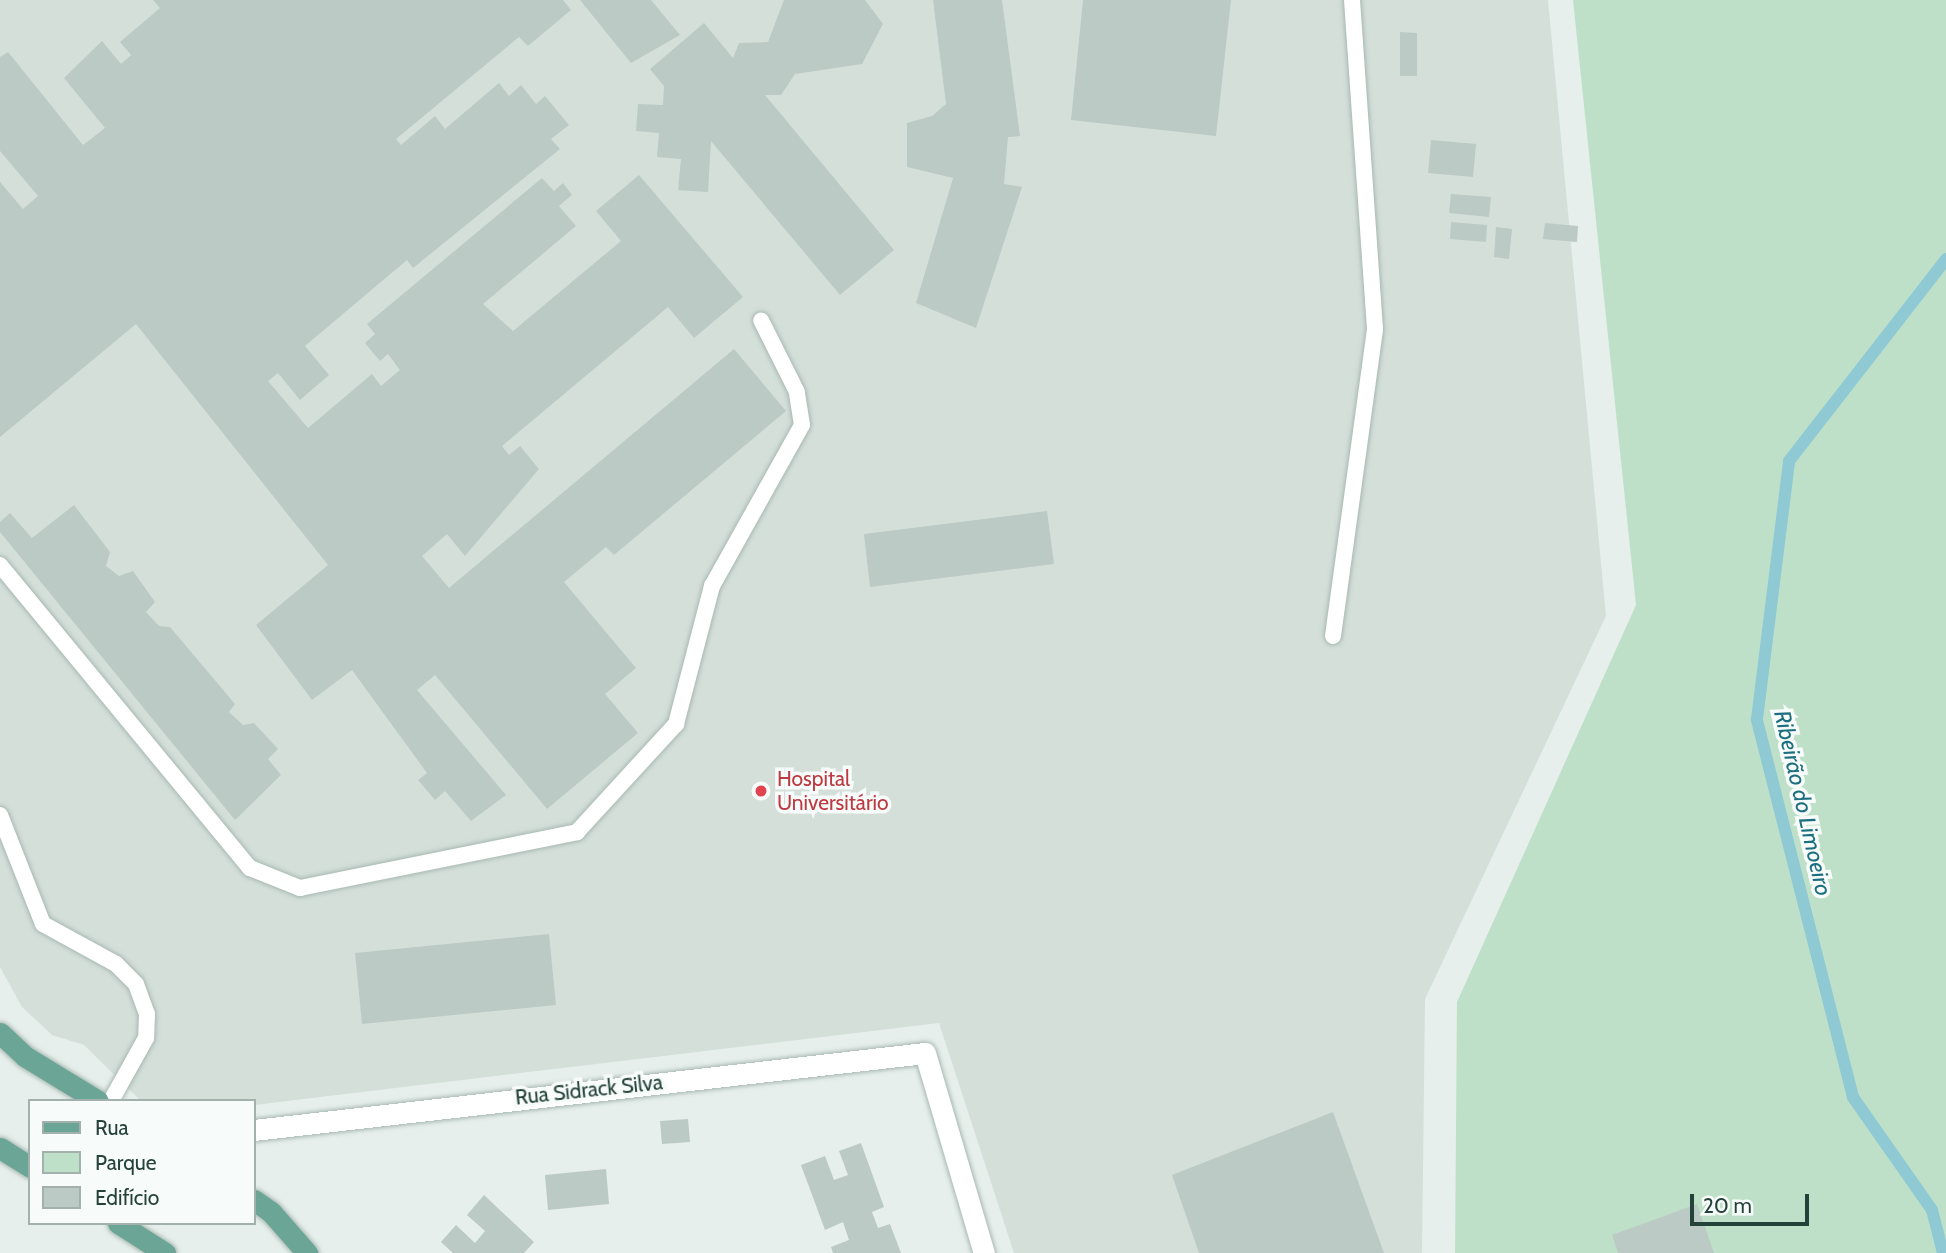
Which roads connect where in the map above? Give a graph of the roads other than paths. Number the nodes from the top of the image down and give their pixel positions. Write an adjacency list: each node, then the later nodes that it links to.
1 (1352, 0): 4 (lane)
2 (761, 320): 3 (lane)
3 (0, 565)
4 (1333, 636)
5 (0, 815): 8 (lane)
6 (0, 1033): 7 (main road)
7 (95, 1099)
8 (112, 1099)
9 (256, 1130): 16 (street, Rua Sidrack Silva)
10 (0, 1148): 11 (main road)
11 (28, 1166)
12 (256, 1201): 15 (main road)
13 (121, 1225): 14 (main road)
14 (165, 1253)
15 (307, 1253)
16 (984, 1253)

